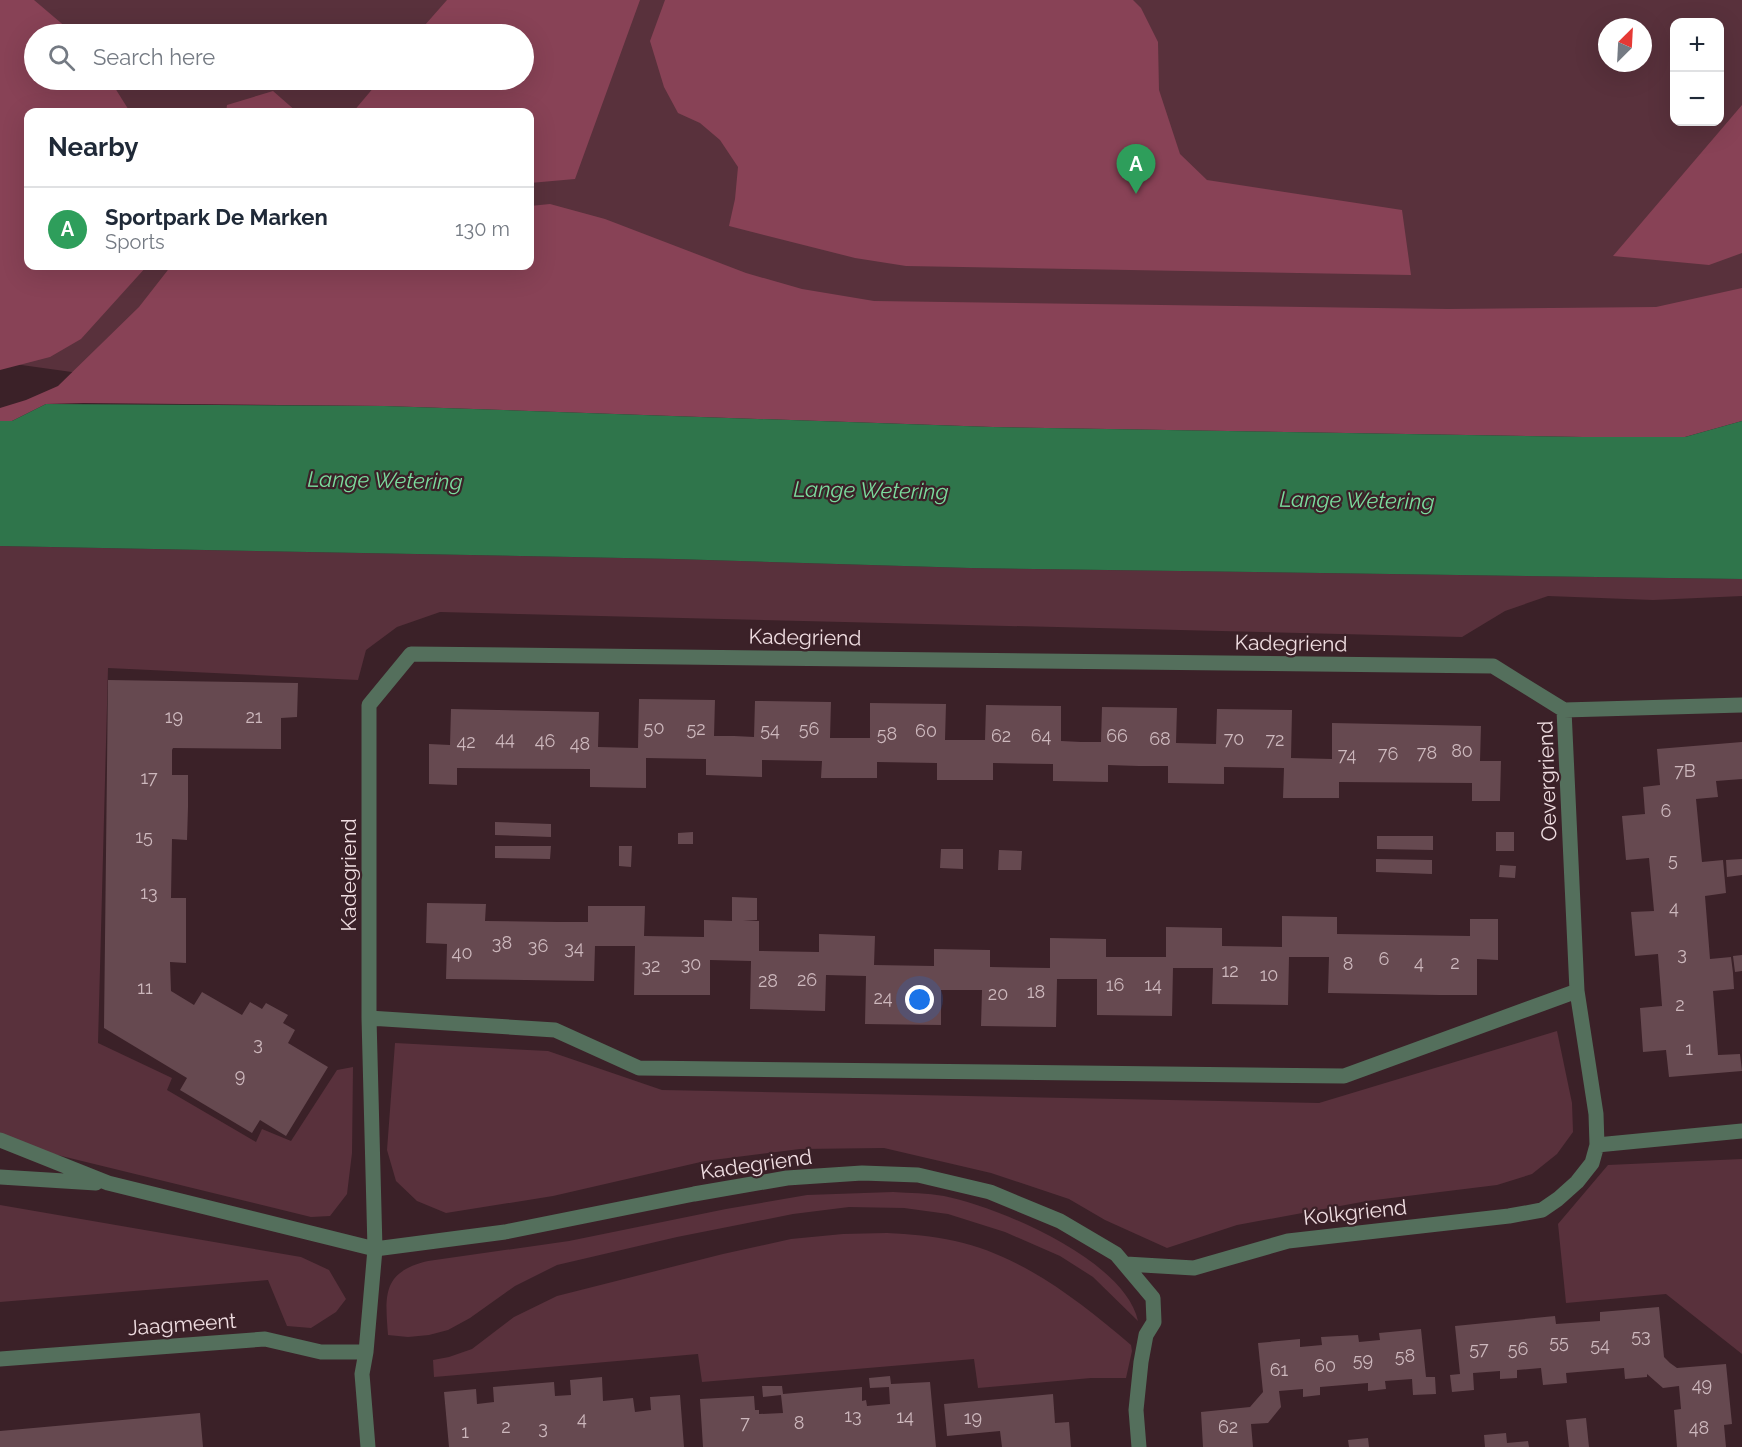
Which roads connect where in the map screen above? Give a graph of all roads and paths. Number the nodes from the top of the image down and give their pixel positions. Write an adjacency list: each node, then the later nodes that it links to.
1 (1742, 705): 2 (street, Oevergriend)
2 (1564, 710): 3 (street, Oevergriend); 4 (street, Kadegriend)
3 (1577, 991): 4 (street); 7 (street, Kolkgriend)
4 (369, 1018): 10 (street, Kadegriend)
5 (1742, 1131): 7 (street)
6 (0, 1140): 9 (street, Kadegriend)
7 (1598, 1145): 11 (street, Kolkgriend)
8 (0, 1177): 9 (street, Kadegriend)
9 (108, 1183): 10 (street, Kadegriend)
10 (375, 1249): 11 (street, Kadegriend); 12 (street)
11 (1126, 1264): 15 (street)
12 (366, 1352): 13 (street, Jaagmeent); 14 (street)
13 (0, 1359)
14 (368, 1447)
15 (1139, 1447)

